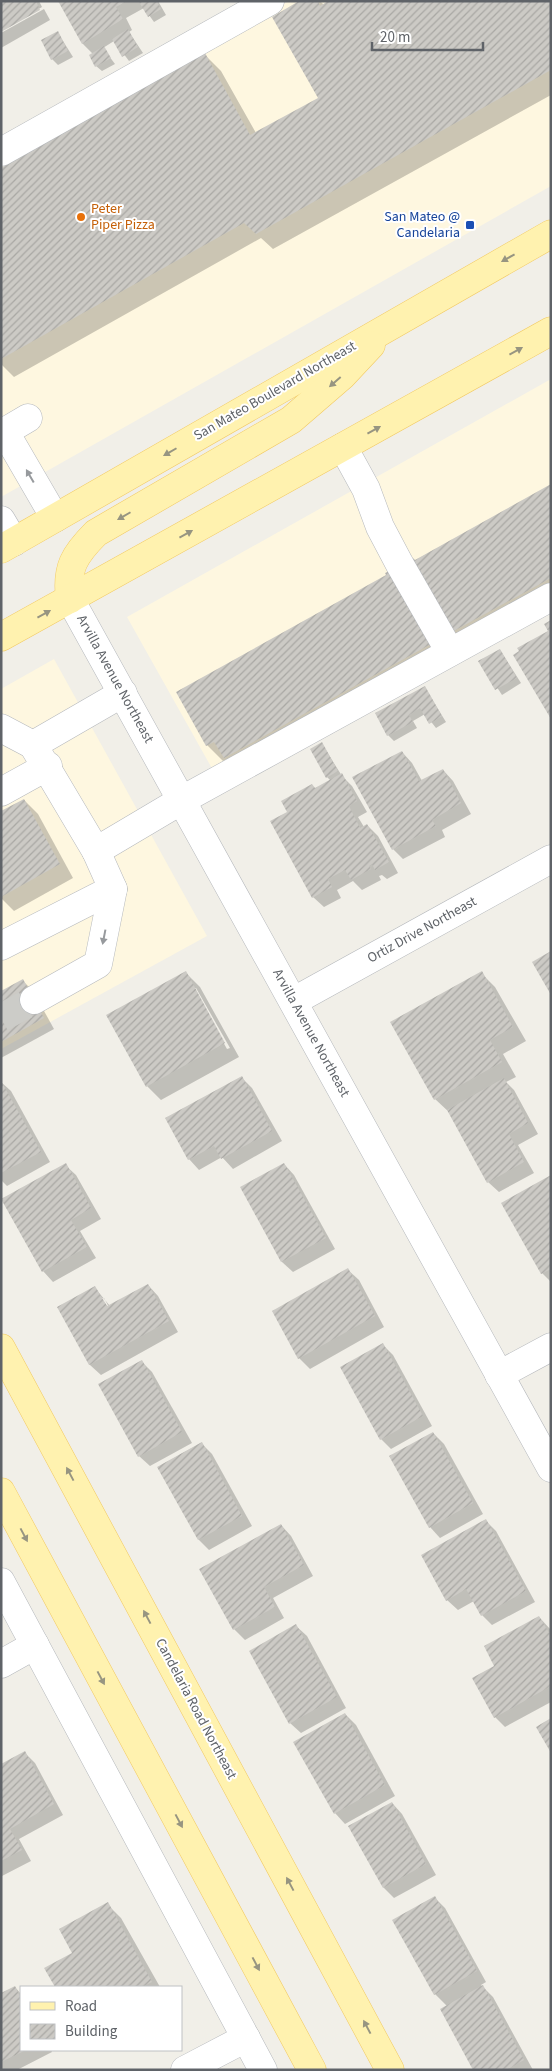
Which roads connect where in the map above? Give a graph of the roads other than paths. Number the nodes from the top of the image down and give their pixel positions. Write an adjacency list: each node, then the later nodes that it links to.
1 (270, 1): 2 (street)
2 (1, 152)
3 (551, 234): 4 (main road, San Mateo Boulevard Northeast, one-way to 4)
4 (393, 322): 9 (main road, San Mateo Boulevard Northeast, one-way to 9); 12 (main road, one-way to 12)
5 (551, 331): 8 (main road, one-way to 5)
6 (28, 418): 7 (street)
7 (3, 433): 9 (street, one-way to 7)
8 (343, 447): 12 (main road, one-way to 8); 14 (street)
9 (55, 518): 10 (main road, San Mateo Boulevard Northeast)
10 (5, 537)
11 (551, 597): 14 (street)
12 (70, 599): 13 (main road, one-way to 12); 15 (street, Arvilla Avenue Northeast)
13 (1, 637)
14 (450, 652): 19 (street)
15 (123, 693): 17 (street); 19 (street, Arvilla Avenue Northeast)
16 (1, 728): 17 (street)
17 (41, 755): 18 (street); 20 (street)
18 (1, 792)
19 (182, 800): 20 (street); 25 (street, Arvilla Avenue Northeast)
20 (96, 851): 22 (street)
21 (551, 859): 25 (street, Ortiz Drive Northeast)
22 (113, 889): 23 (street); 24 (street, one-way to 24)
23 (1, 946)
24 (34, 1000)
25 (294, 1001): 28 (street, Arvilla Avenue Northeast)
26 (551, 1347): 28 (street)
27 (1, 1348): 38 (main road, Candelaria Road Northeast, one-way to 27)
28 (499, 1375): 29 (street, Arvilla Avenue Northeast)
29 (551, 1468)
30 (1, 1492): 37 (main road, one-way to 37)
31 (1, 1582): 32 (street)
32 (35, 1645): 33 (street); 34 (street)
33 (1, 1664)
34 (246, 2038): 35 (street); 36 (street)
35 (185, 2070)
36 (263, 2070)
37 (312, 2070)
38 (390, 2070)

